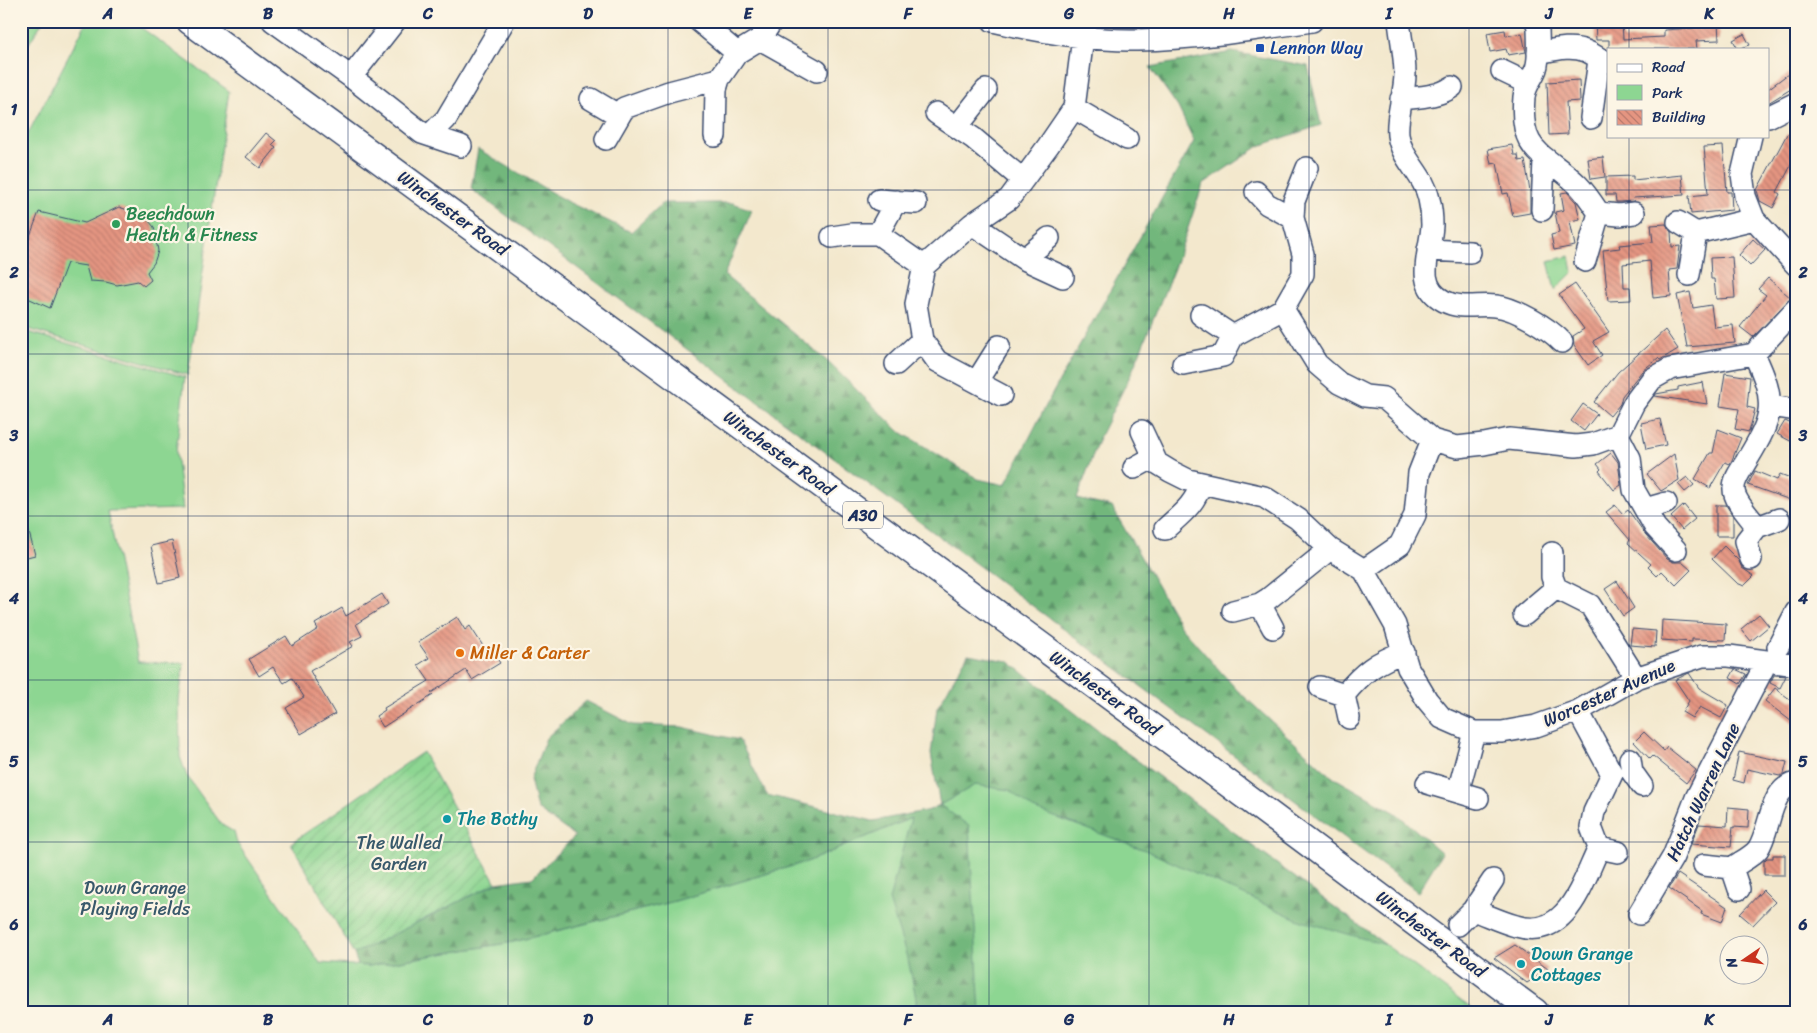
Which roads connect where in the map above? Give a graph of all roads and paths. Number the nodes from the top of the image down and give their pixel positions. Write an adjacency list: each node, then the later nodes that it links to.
1 (190, 21): 115 (main road, Winchester Road / A30)
2 (273, 21): 18 (street)
3 (395, 21): 18 (street)
4 (504, 21): 32 (street)
5 (699, 21): 13 (street)
6 (772, 21): 12 (street)
7 (993, 21): 11 (street)
8 (1312, 21): 11 (street)
9 (1399, 21): 24 (street)
10 (1536, 21): 14 (street)
11 (1083, 37): 26 (street)
12 (760, 39): 13 (street); 16 (street)
13 (738, 53): 19 (street)
14 (1538, 53): 15 (street); 20 (street)
15 (1603, 61): 30 (street)
16 (817, 71)
17 (1502, 72): 20 (street)
18 (351, 77): 32 (street)
19 (719, 78): 28 (street); 33 (street)
20 (1527, 83): 38 (street)
21 (1452, 87): 24 (street)
22 (986, 90): 31 (street)
23 (591, 99): 28 (street)
24 (1401, 99): 54 (street)
25 (1796, 103): 29 (street)
26 (1074, 108): 36 (street); 40 (street)
27 (936, 113): 31 (street)
28 (618, 115): 35 (street)
29 (1770, 116)
30 (1592, 118)
31 (957, 127): 40 (street)
32 (431, 134): 37 (street)
33 (715, 136)
34 (1751, 138): 47 (street)
35 (606, 139)
36 (1127, 139)
37 (461, 146)
38 (1544, 159): 43 (street); 44 (street)
39 (1307, 168): 46 (street)
40 (1023, 180): 49 (street)
41 (1256, 192): 46 (street)
42 (897, 201): 51 (street)
43 (1542, 210)
44 (1599, 213): 45 (street); 57 (street)
45 (1634, 213)
46 (1293, 218): 62 (street)
47 (1754, 219): 50 (street); 58 (street)
48 (1678, 222): 50 (street)
49 (972, 224): 56 (street); 59 (street)
50 (1696, 233): 60 (street)
51 (878, 234): 53 (street); 59 (street)
52 (1049, 238): 56 (street)
53 (843, 241)
54 (1428, 250): 55 (street); 67 (street)
55 (1470, 252)
56 (1024, 259): 61 (street)
57 (1585, 261)
58 (1796, 265)
59 (924, 266): 66 (street)
60 (1689, 275)
61 (1063, 277)
62 (1283, 309): 65 (street); 78 (street)
63 (1796, 309): 69 (street)
64 (1201, 315): 65 (street)
65 (1233, 336): 71 (street)
66 (922, 340): 70 (street); 72 (street)
67 (1562, 342)
68 (999, 346): 72 (street)
69 (1754, 354): 74 (street); 77 (street)
70 (896, 364)
71 (1183, 364)
72 (977, 381): 73 (street)
73 (1001, 395)
74 (1771, 406): 75 (street); 85 (street)
75 (1796, 410)
76 (1142, 431): 79 (street, Worcester Avenue)
77 (1618, 435): 78 (street); 83 (street)
78 (1432, 440): 91 (street)
79 (1154, 457): 80 (street); 81 (street, Worcester Avenue)
80 (1134, 468)
81 (1201, 484): 86 (street); 87 (street, Worcester Avenue)
82 (1666, 503): 83 (street)
83 (1645, 509): 88 (street)
84 (1779, 518): 85 (street)
85 (1757, 527): 90 (street)
86 (1165, 530)
87 (1330, 549): 91 (street, Worcester Avenue); 93 (street)
88 (1676, 550)
89 (1552, 553): 92 (street)
90 (1751, 559)
91 (1364, 570): 99 (street, Worcester Avenue)
92 (1556, 588): 96 (street); 102 (street)
93 (1260, 604): 94 (street); 97 (street)
94 (1233, 611)
95 (1796, 612): 98 (street)
96 (1524, 616)
97 (1273, 628)
98 (1778, 647)
99 (1404, 652): 104 (street); 107 (street, Worcester Avenue)
100 (1796, 665): 102 (street, Worcester Avenue)
101 (1763, 669): 114 (street, Hatch Warren Lane)
102 (1636, 678): 105 (street, Worcester Avenue)
103 (1320, 687): 104 (street)
104 (1344, 695): 106 (street)
105 (1578, 711): 107 (street, Worcester Avenue); 112 (street)
106 (1349, 718)
107 (1474, 732): 108 (street)
108 (1427, 782)
109 (1796, 784): 111 (street)
110 (1704, 865): 111 (street)
111 (1732, 868): 113 (street)
112 (1493, 880)
113 (1739, 889)
114 (1639, 914)
115 (1535, 1012)

